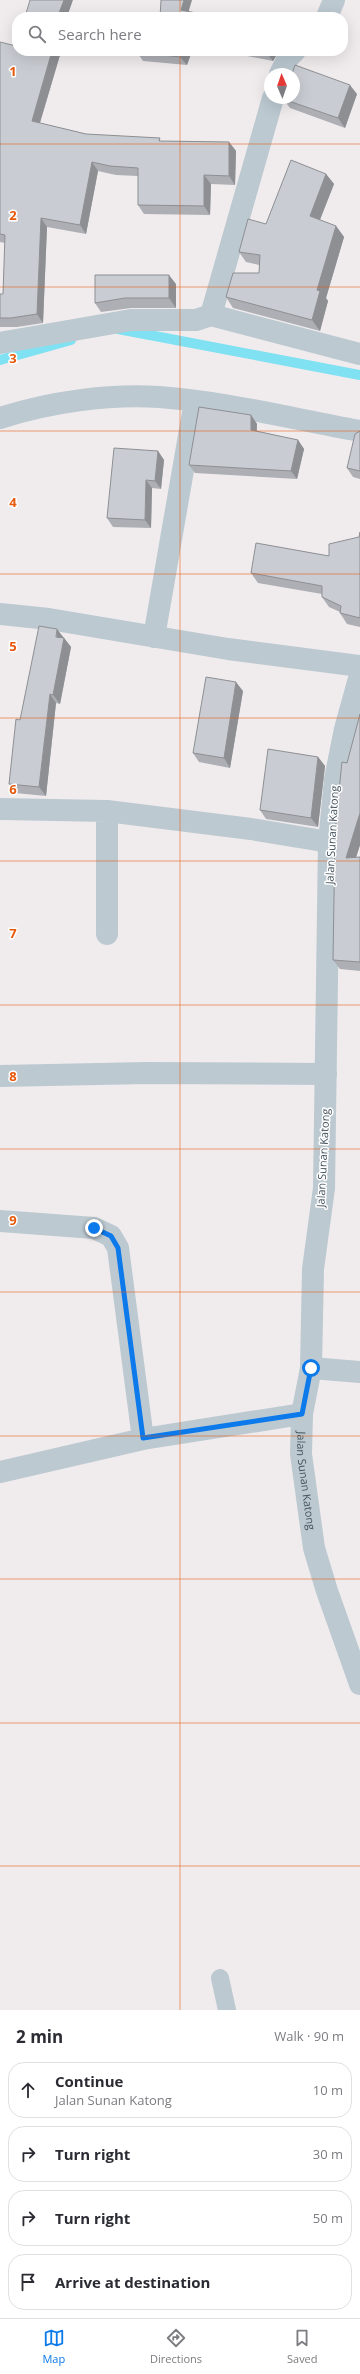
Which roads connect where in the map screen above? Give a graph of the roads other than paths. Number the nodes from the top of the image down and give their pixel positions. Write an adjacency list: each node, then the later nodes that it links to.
1 (334, 0): 2 (street)
2 (329, 12)
3 (290, 56): 4 (street)
4 (283, 68)
5 (271, 104): 6 (street)
6 (211, 315): 7 (street); 8 (street)
7 (0, 343)
8 (360, 354)
9 (195, 401): 10 (street); 11 (street); 13 (street)
10 (0, 418)
11 (360, 431)
12 (0, 614): 13 (street)
13 (154, 637): 14 (street)
14 (360, 666)
15 (360, 675): 18 (street, Jalan Sunan Katong)
16 (0, 809): 17 (street)
17 (107, 810): 18 (street); 19 (street)
18 (329, 842): 20 (street, Jalan Sunan Katong)
19 (107, 934)
20 (326, 1074): 21 (street); 23 (street, Jalan Sunan Katong)
21 (0, 1076)
22 (0, 1221): 26 (street)
23 (311, 1368): 24 (street); 25 (street, Jalan Sunan Katong)
24 (360, 1372)
25 (302, 1414): 26 (street); 28 (street, Jalan Sunan Katong)
26 (143, 1438): 27 (street)
27 (0, 1472)
28 (360, 1684)
29 (220, 1978): 30 (lane)
30 (227, 2010)

